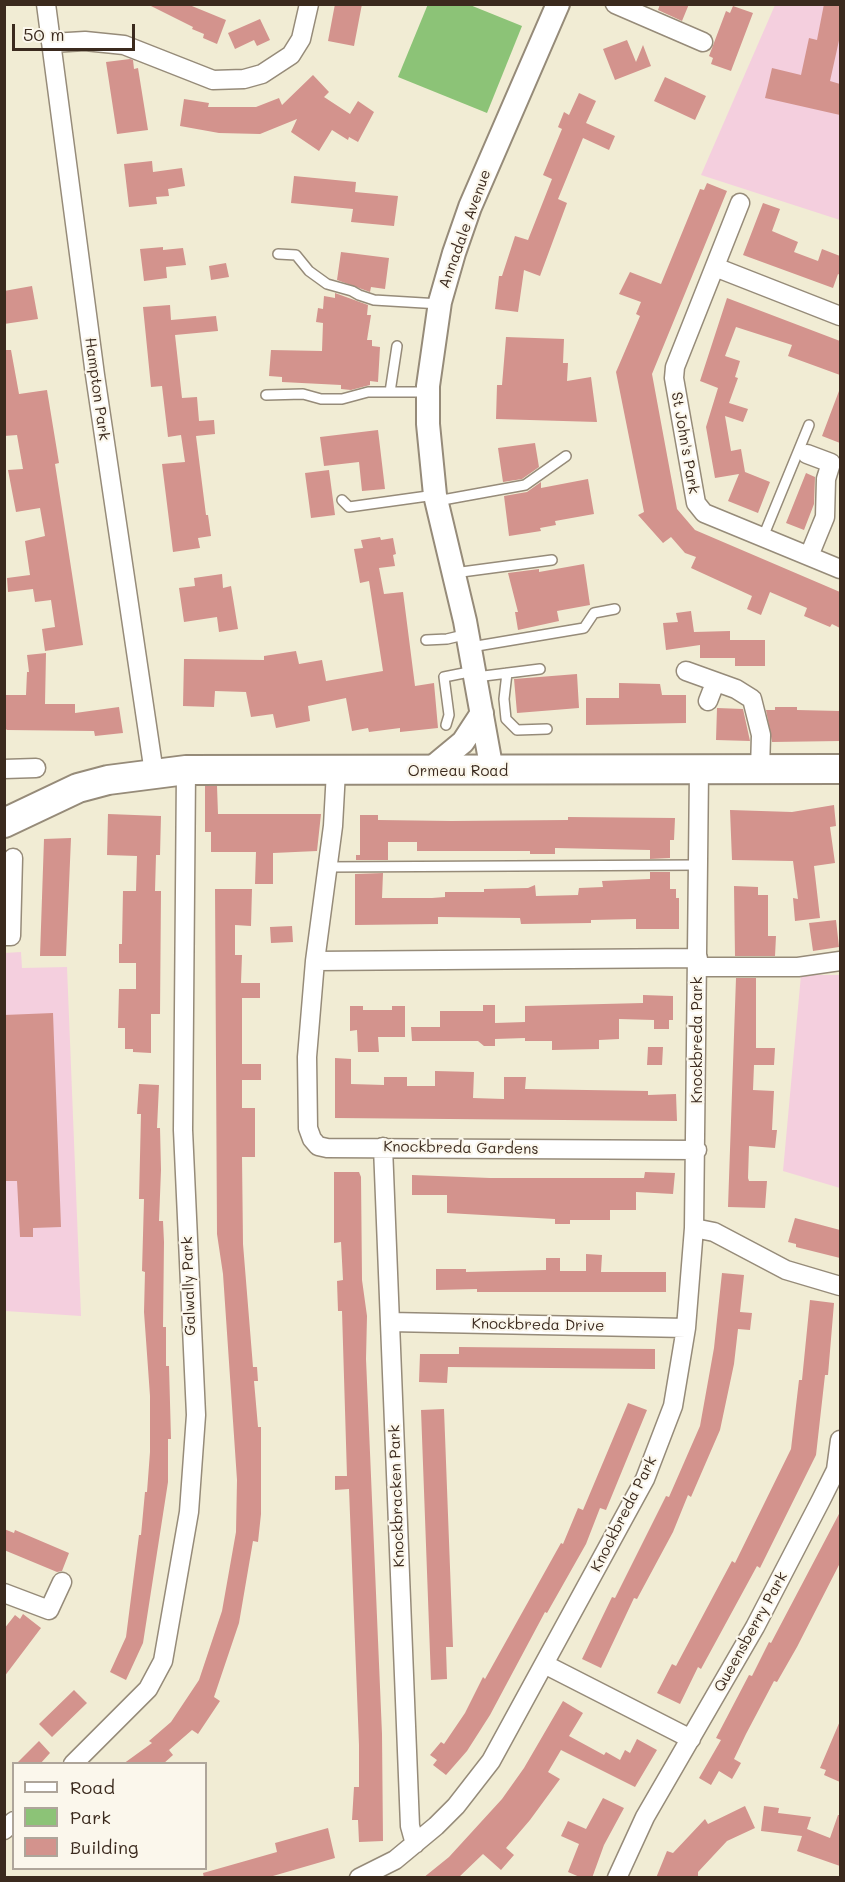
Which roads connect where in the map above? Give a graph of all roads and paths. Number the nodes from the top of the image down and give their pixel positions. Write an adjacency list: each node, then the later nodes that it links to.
1 (46, 4): 6 (street, Hampton Park)
2 (309, 4): 6 (street)
3 (558, 4): 10 (street, Annadale Avenue)
4 (615, 4): 5 (street)
5 (703, 42)
6 (51, 43): 47 (street, Hampton Park)
7 (740, 203): 9 (street, St John's Park)
8 (278, 254): 10 (lane)
9 (714, 267): 11 (street); 21 (street, St John's Park)
10 (440, 304): 14 (street, Annadale Avenue)
11 (840, 316)
12 (397, 346): 13 (lane)
13 (390, 392): 14 (lane); 15 (lane)
14 (428, 392): 19 (street, Annadale Avenue)
15 (266, 395)
16 (809, 425): 21 (lane)
17 (807, 454): 22 (street)
18 (566, 456): 19 (lane)
19 (436, 498): 20 (lane); 25 (street, Annadale Avenue)
20 (342, 500)
21 (763, 537): 22 (street, St John's Park)
22 (810, 556): 24 (street, St John's Park)
23 (552, 560): 25 (lane)
24 (840, 569)
25 (454, 573): 28 (street, Annadale Avenue)
26 (615, 609): 28 (lane)
27 (426, 640): 28 (lane)
28 (469, 641): 32 (street, Annadale Avenue)
29 (540, 669): 31 (lane)
30 (687, 671): 33 (street)
31 (507, 672): 32 (lane); 37 (lane)
32 (475, 674): 35 (street, Annadale Avenue); 36 (lane)
33 (715, 683): 34 (street); 43 (street)
34 (708, 701)
35 (482, 713): 45 (street); 46 (street, Annadale Avenue)
36 (446, 725)
37 (547, 729)
38 (36, 768): 39 (street)
39 (4, 769)
40 (840, 769): 43 (main road, Ormeau Road)
41 (186, 770): 44 (main road, Ormeau Road); 47 (main road, Ormeau Road); 67 (street, Galwally Park)
42 (699, 770): 43 (main road, Ormeau Road); 46 (main road, Ormeau Road); 50 (street, Knockbreda Park)
43 (760, 770)
44 (336, 771): 45 (main road, Ormeau Road); 51 (street)
45 (428, 771): 46 (main road, Ormeau Road)
46 (492, 771)
47 (154, 773): 48 (main road, Ormeau Road)
48 (4, 823)
49 (13, 858): 52 (street)
50 (698, 865): 51 (lane); 55 (street, Knockbreda Park)
51 (326, 867): 53 (street)
52 (4, 936)
53 (315, 961): 55 (street, Knockbreda Park); 56 (street, Knockbreda Gardens)
54 (840, 961): 55 (street)
55 (698, 962): 57 (street, Knockbreda Park)
56 (383, 1147): 57 (street, Knockbreda Gardens); 60 (street, Knockbracken Park)
57 (697, 1150): 58 (street, Knockbreda Park)
58 (694, 1228): 59 (street); 61 (street, Knockbreda Park)
59 (840, 1286)
60 (390, 1322): 61 (street, Knockbreda Drive); 68 (street, Knockbracken Park)
61 (686, 1328): 65 (street, Knockbreda Park)
62 (840, 1440): 66 (street, Queensberry Park)
63 (62, 1582): 64 (street)
64 (4, 1593)
65 (546, 1665): 66 (street); 68 (street, Knockbreda Park)
66 (691, 1739): 70 (street, Queensberry Park)
67 (75, 1762)
68 (415, 1844): 69 (street, Knockbreda Park)
69 (359, 1878)
70 (617, 1878)

